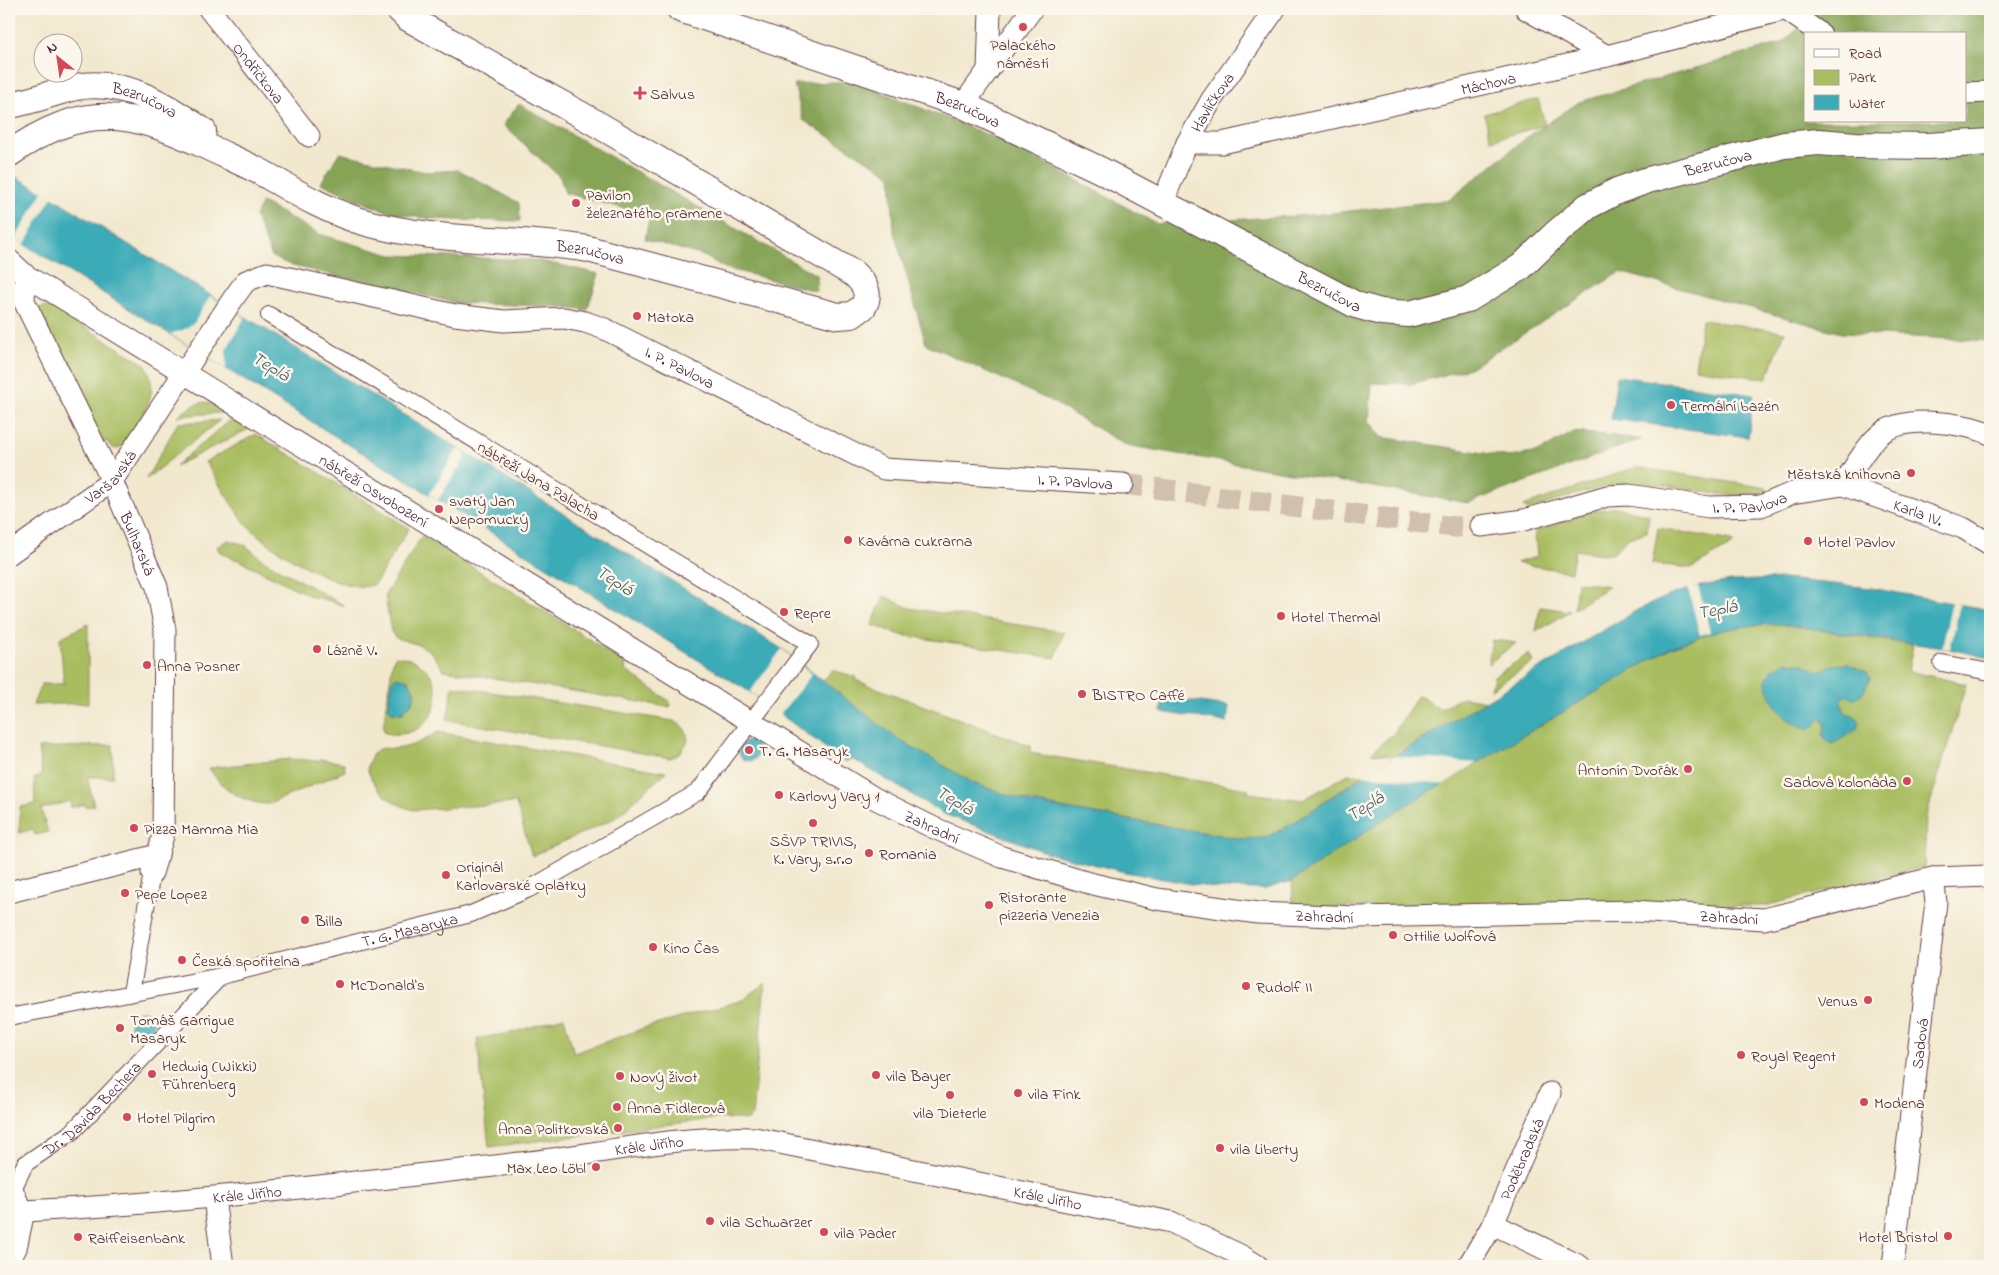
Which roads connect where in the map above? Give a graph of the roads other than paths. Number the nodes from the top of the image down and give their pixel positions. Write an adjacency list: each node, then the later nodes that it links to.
1 (209, 9): 16 (street, Ondříčkova)
2 (399, 9): 20 (street, Bezručova)
3 (680, 9): 15 (street, Bezručova)
4 (990, 9): 11 (street)
5 (1032, 9): 11 (street)
6 (1275, 9): 18 (street, Havlíčkova)
7 (1526, 9): 10 (street)
8 (1786, 9): 9 (street); 10 (street, Máchova)
9 (1818, 32)
10 (1607, 56): 18 (street, Máchova)
11 (988, 71): 15 (street)
12 (1990, 92): 13 (street)
13 (1966, 93)
14 (9, 105): 20 (street, Bezručova)
15 (963, 105): 21 (street, Bezručova)
16 (309, 136)
17 (1990, 142): 21 (street, Bezručova)
18 (1187, 143): 21 (street, Havlíčkova)
19 (9, 154): 20 (street, Bezručova)
20 (265, 175)
21 (1162, 204)
22 (9, 260): 23 (street)
23 (25, 274): 26 (street, nábřeží Osvobození); 28 (street, Bulharská)
24 (269, 315): 34 (street, nábřeží Jana Palacha)
25 (198, 351): 26 (street, Varšavská); 29 (street, I. P. Pavlova)
26 (185, 374): 28 (street, Varšavská); 37 (street, nábřeží Osvobození)
27 (1990, 434): 30 (street)
28 (112, 481): 33 (street, Varšavská); 38 (street, Bulharská)
29 (1123, 484)
30 (1843, 485): 31 (street, I. P. Pavlova); 32 (street, Karla IV.)
31 (1481, 526)
32 (1990, 544)
33 (9, 554)
34 (810, 644): 37 (street, T. G. Masaryka)
35 (1942, 663): 36 (street)
36 (1990, 672)
37 (751, 721): 40 (street, Zahradní); 42 (street, T. G. Masaryka)
38 (155, 864): 41 (street); 43 (street, Bulharská)
39 (1990, 876): 40 (street)
40 (1933, 878): 54 (street, Sadová)
41 (9, 892)
42 (221, 976): 43 (street, T. G. Masaryka); 47 (street, Dr. Davida Bechera)
43 (131, 993): 44 (street, T. G. Masaryka)
44 (9, 1017)
45 (1550, 1093): 48 (street, Poděbradská)
46 (214, 1198): 47 (street, Krále Jiřího); 50 (street); 51 (street, Krále Jiřího)
47 (16, 1208): 49 (street)
48 (1493, 1224): 52 (street, Poděbradská); 53 (street)
49 (9, 1260)
50 (223, 1266)
51 (1258, 1266)
52 (1468, 1266)
53 (1580, 1266)
54 (1892, 1266)

